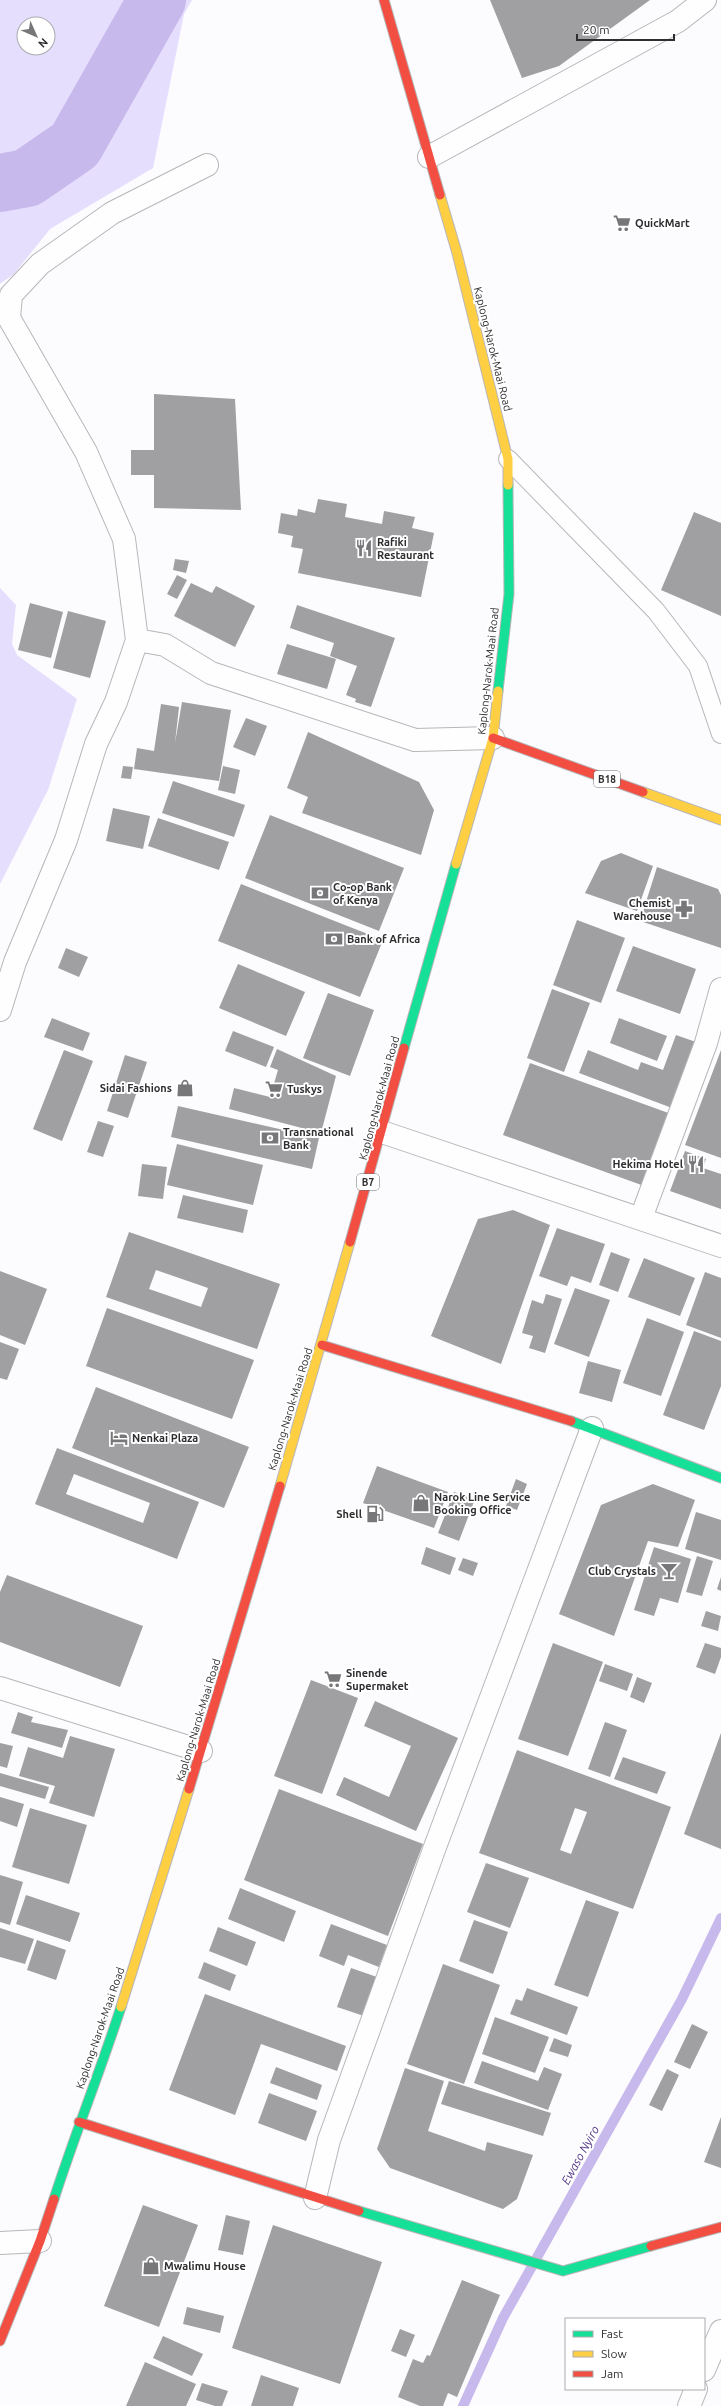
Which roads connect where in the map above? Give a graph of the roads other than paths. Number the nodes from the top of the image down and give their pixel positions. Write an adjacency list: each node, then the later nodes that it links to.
1 (384, 0): 3 (main road, Kaplong-Narok-Maai Road / B7)
2 (705, 0): 3 (street)
3 (429, 157): 6 (main road, Kaplong-Narok-Maai Road / B7)
4 (207, 165): 5 (street)
5 (5, 310): 7 (street)
6 (508, 459): 8 (lane); 9 (main road, Kaplong-Narok-Maai Road / B7)
7 (137, 640): 9 (street); 12 (street)
8 (721, 734)
9 (493, 738): 10 (main road, B18); 13 (main road, Kaplong-Narok-Maai Road / B7)
10 (721, 820)
11 (721, 990): 14 (street)
12 (0, 1010)
13 (382, 1132): 14 (street); 16 (main road, Kaplong-Narok-Maai Road / B7)
14 (641, 1218): 15 (street)
15 (721, 1246)
16 (322, 1345): 17 (main road); 20 (main road, Kaplong-Narok-Maai Road / B7)
17 (592, 1428): 18 (main road); 22 (street)
18 (721, 1478)
19 (0, 1688): 20 (street)
20 (201, 1752): 21 (main road, Kaplong-Narok-Maai Road / B7)
21 (79, 2122): 22 (main road); 24 (main road, Kaplong-Narok-Maai Road / B7)
22 (315, 2198): 23 (main road)
23 (721, 2227)
24 (40, 2241): 25 (street); 27 (main road, Kaplong-Narok-Maai Road / B7)
25 (0, 2243)
26 (721, 2331): 28 (street)
27 (0, 2341)
28 (705, 2368)
29 (696, 2390): 30 (street)
30 (688, 2406)

